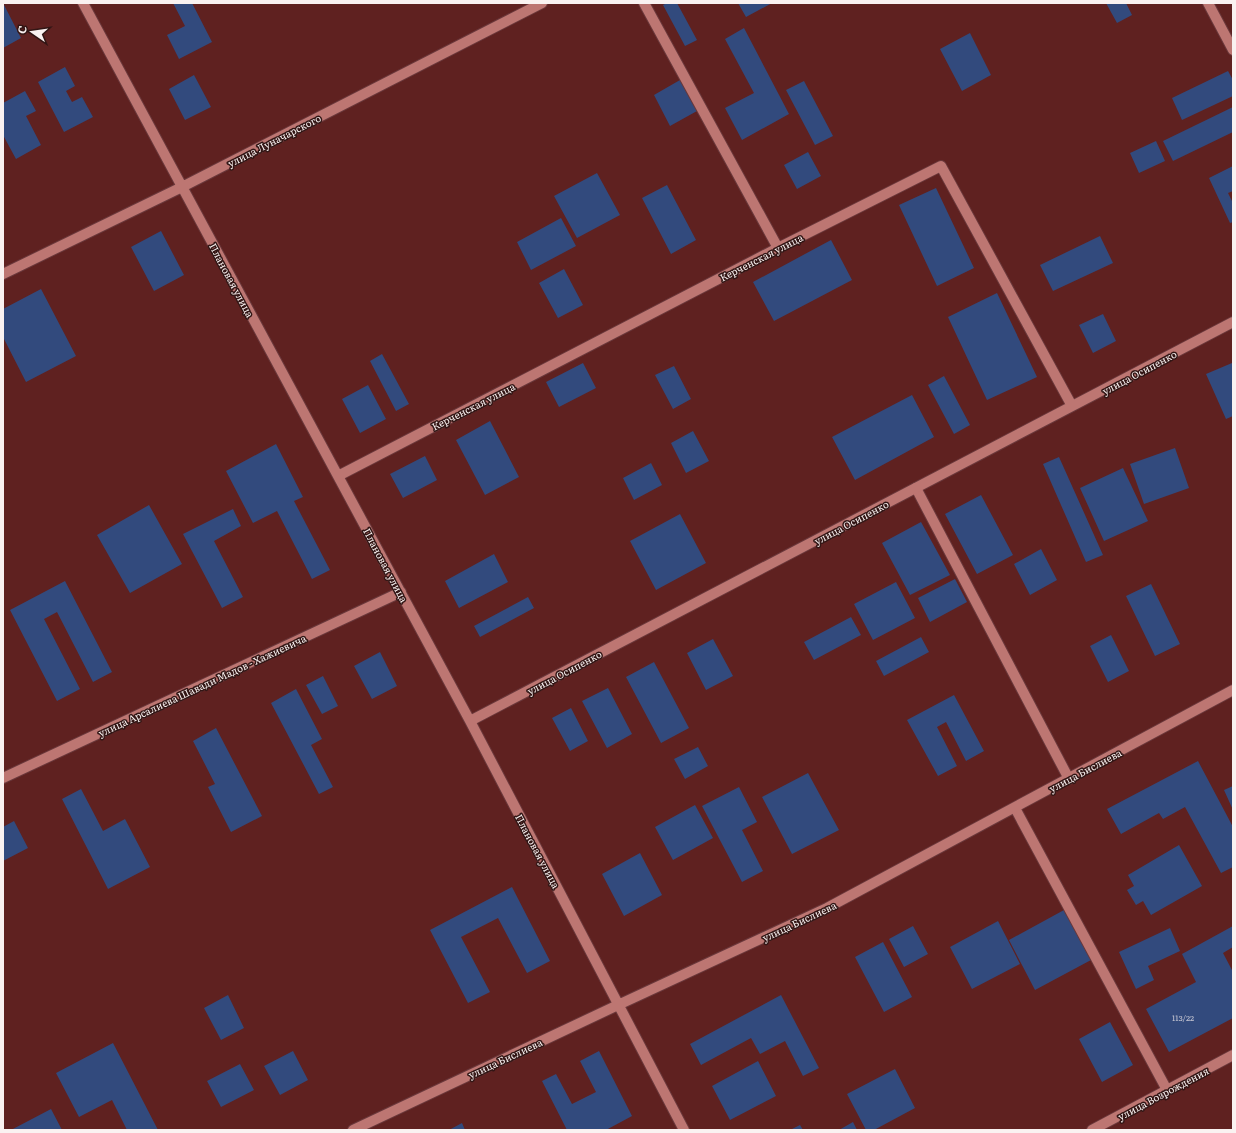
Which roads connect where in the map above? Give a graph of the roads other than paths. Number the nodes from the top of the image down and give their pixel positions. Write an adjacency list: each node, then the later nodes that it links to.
1 (83, 3): 6 (street, Плановая улица)
2 (542, 3): 6 (street, улица Луначарского)
3 (644, 3): 7 (street)
4 (1208, 3): 5 (street)
5 (1233, 50)
6 (182, 187): 8 (street, улица Луначарского); 11 (street, Плановая улица)
7 (778, 248): 10 (street, Керченская улица); 11 (street, Керченская улица)
8 (3, 274)
9 (1233, 322): 10 (street, улица Осипенко)
10 (1072, 406): 12 (street, улица Осипенко)
11 (338, 476): 13 (street, Плановая улица)
12 (916, 488): 15 (street, улица Осипенко); 17 (street)
13 (401, 592): 15 (street, Плановая улица); 16 (street, улица Арсалиева Шавади Мадов - Хажиевича)
14 (1233, 690): 17 (street, улица Бислиева)
15 (470, 721): 19 (street, Плановая улица)
16 (3, 778)
17 (1069, 778): 18 (street, улица Бислиева)
18 (1015, 808): 19 (street, улица Бислиева); 21 (street)
19 (618, 1004): 22 (street, улица Бислиева); 23 (street, Плановая улица)
20 (1233, 1055): 21 (street, улица Возрождения)
21 (1167, 1090): 24 (street, улица Возрождения)
22 (353, 1130)
23 (684, 1130)
24 (1092, 1130)

